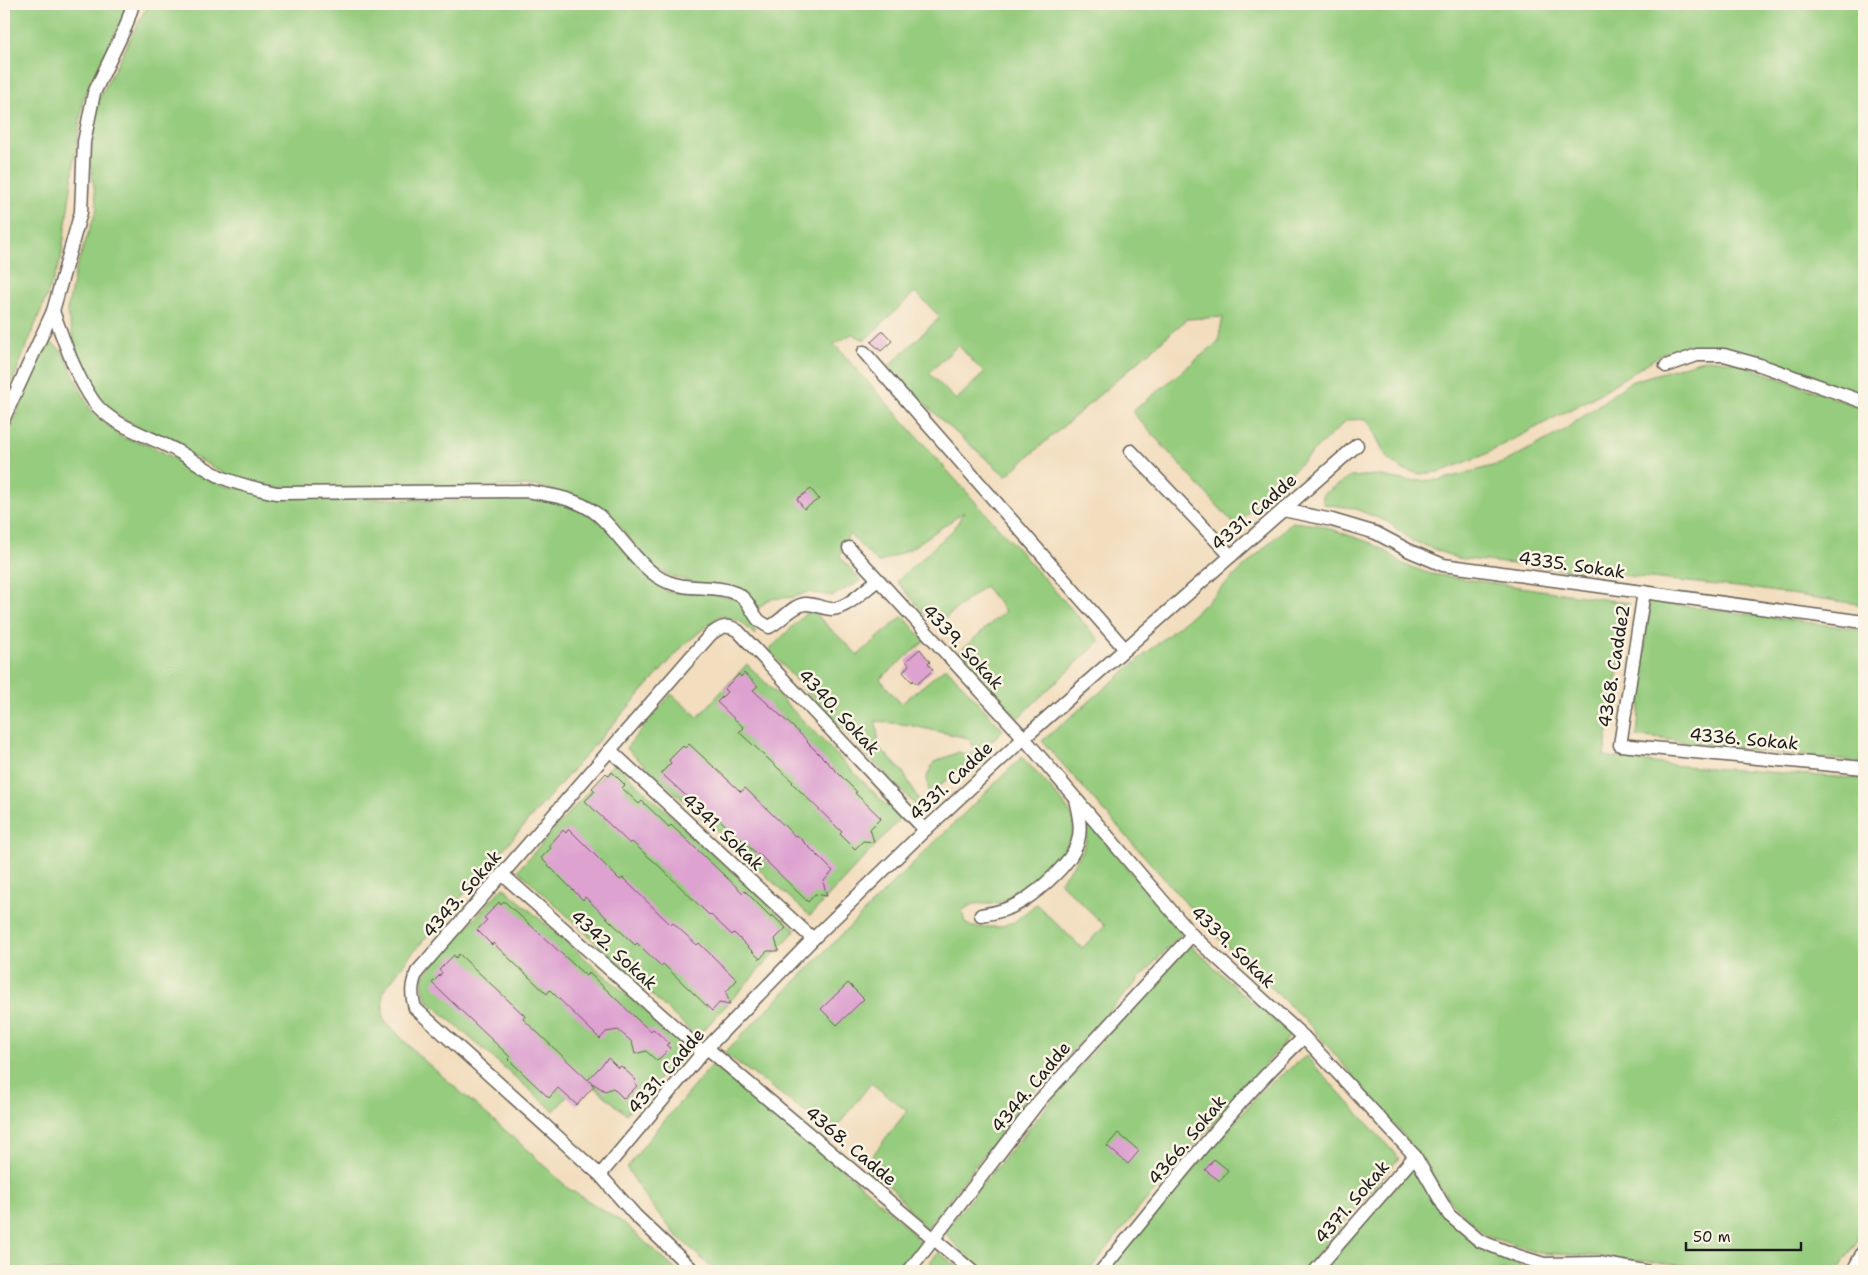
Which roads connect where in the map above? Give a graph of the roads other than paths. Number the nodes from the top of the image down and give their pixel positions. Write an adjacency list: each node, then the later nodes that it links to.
1 (133, 4): 3 (street)
2 (142, 4): 3 (street)
3 (126, 26): 4 (street)
4 (53, 311): 8 (street); 14 (street)
5 (864, 352): 18 (street)
6 (1666, 366): 7 (street)
7 (1864, 402)
8 (4, 418)
9 (1357, 445): 11 (street, 4331. Cadde)
10 (1131, 451): 13 (street)
11 (1283, 510): 13 (street, 4331. Cadde); 15 (street, 4335. Sokak)
12 (849, 548): 14 (street, 4339. Sokak)
13 (1231, 556): 18 (street, 4331. Cadde)
14 (878, 580): 19 (street, 4339. Sokak)
15 (1644, 592): 16 (street, 4335. Sokak); 20 (street, 4368. Cadde2)
16 (1864, 622)
17 (724, 626): 21 (street, 4343. Sokak); 24 (street, 4340. Sokak)
18 (1125, 649): 19 (street, 4331. Cadde)
19 (1024, 738): 23 (street, 4339. Sokak); 24 (street, 4331. Cadde)
20 (1620, 745): 22 (street, 4336. Sokak)
21 (610, 750): 25 (street, 4343. Sokak); 28 (street, 4341. Sokak)
22 (1864, 768)
23 (1074, 797): 26 (street); 27 (street, 4339. Sokak)
24 (925, 830): 28 (street, 4331. Cadde)
25 (502, 874): 30 (street, 4342. Sokak); 32 (street, 4343. Sokak)
26 (981, 915)
27 (1192, 935): 29 (street, 4339. Sokak); 33 (street, 4344. Cadde)
28 (813, 939): 30 (street, 4331. Cadde)
29 (1304, 1037): 31 (street, 4339. Sokak); 39 (street, 4366. Sokak)
30 (705, 1050): 32 (street, 4331. Cadde); 33 (street, 4368. Cadde)
31 (1414, 1156): 35 (street, 4339. Sokak); 40 (street, 4371. Sokak)
32 (600, 1175): 36 (street, 4343. Sokak)
33 (934, 1238): 37 (street, 4344. Cadde); 38 (street, 4368. Cadde)
34 (1864, 1250): 42 (street)
35 (1544, 1268): 41 (street, 4339. Sokak)
36 (694, 1271)
37 (909, 1271)
38 (972, 1271)
39 (1101, 1271)
40 (1315, 1271)
41 (1645, 1271)
42 (1853, 1271)

